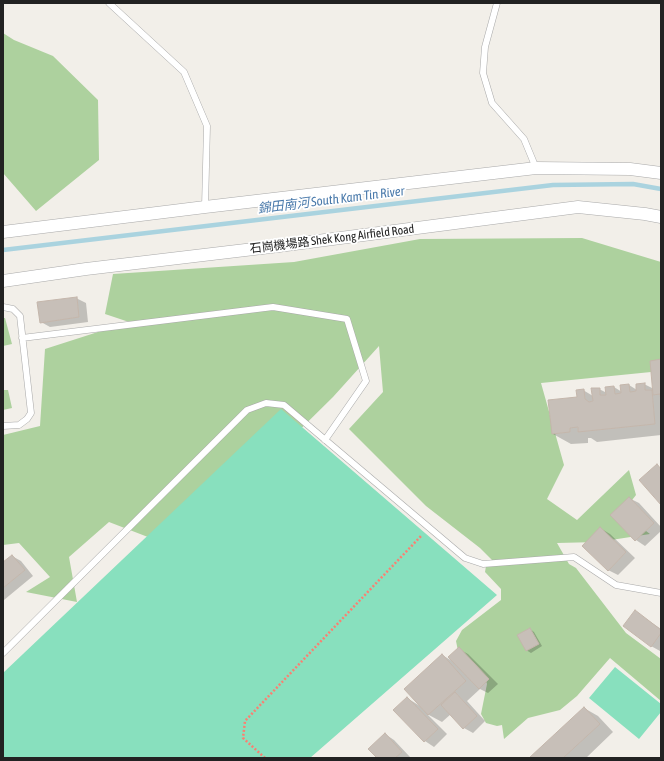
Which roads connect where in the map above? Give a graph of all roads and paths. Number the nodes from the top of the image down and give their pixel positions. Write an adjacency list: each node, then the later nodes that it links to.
1 (110, 3): 5 (lane)
2 (497, 3): 3 (lane)
3 (536, 168): 4 (street); 5 (street)
4 (661, 173)
5 (205, 206): 7 (street)
6 (661, 217): 8 (street, 石崗機場路 Shek Kong Airfield Road)
7 (3, 232)
8 (3, 281)
9 (3, 307): 10 (lane)
10 (22, 338): 11 (lane); 12 (lane)
11 (3, 426)
12 (325, 440): 13 (lane); 15 (lane)
13 (430, 528): 14 (lane); 16 (path)
14 (661, 593)
15 (3, 653)
16 (265, 758)

